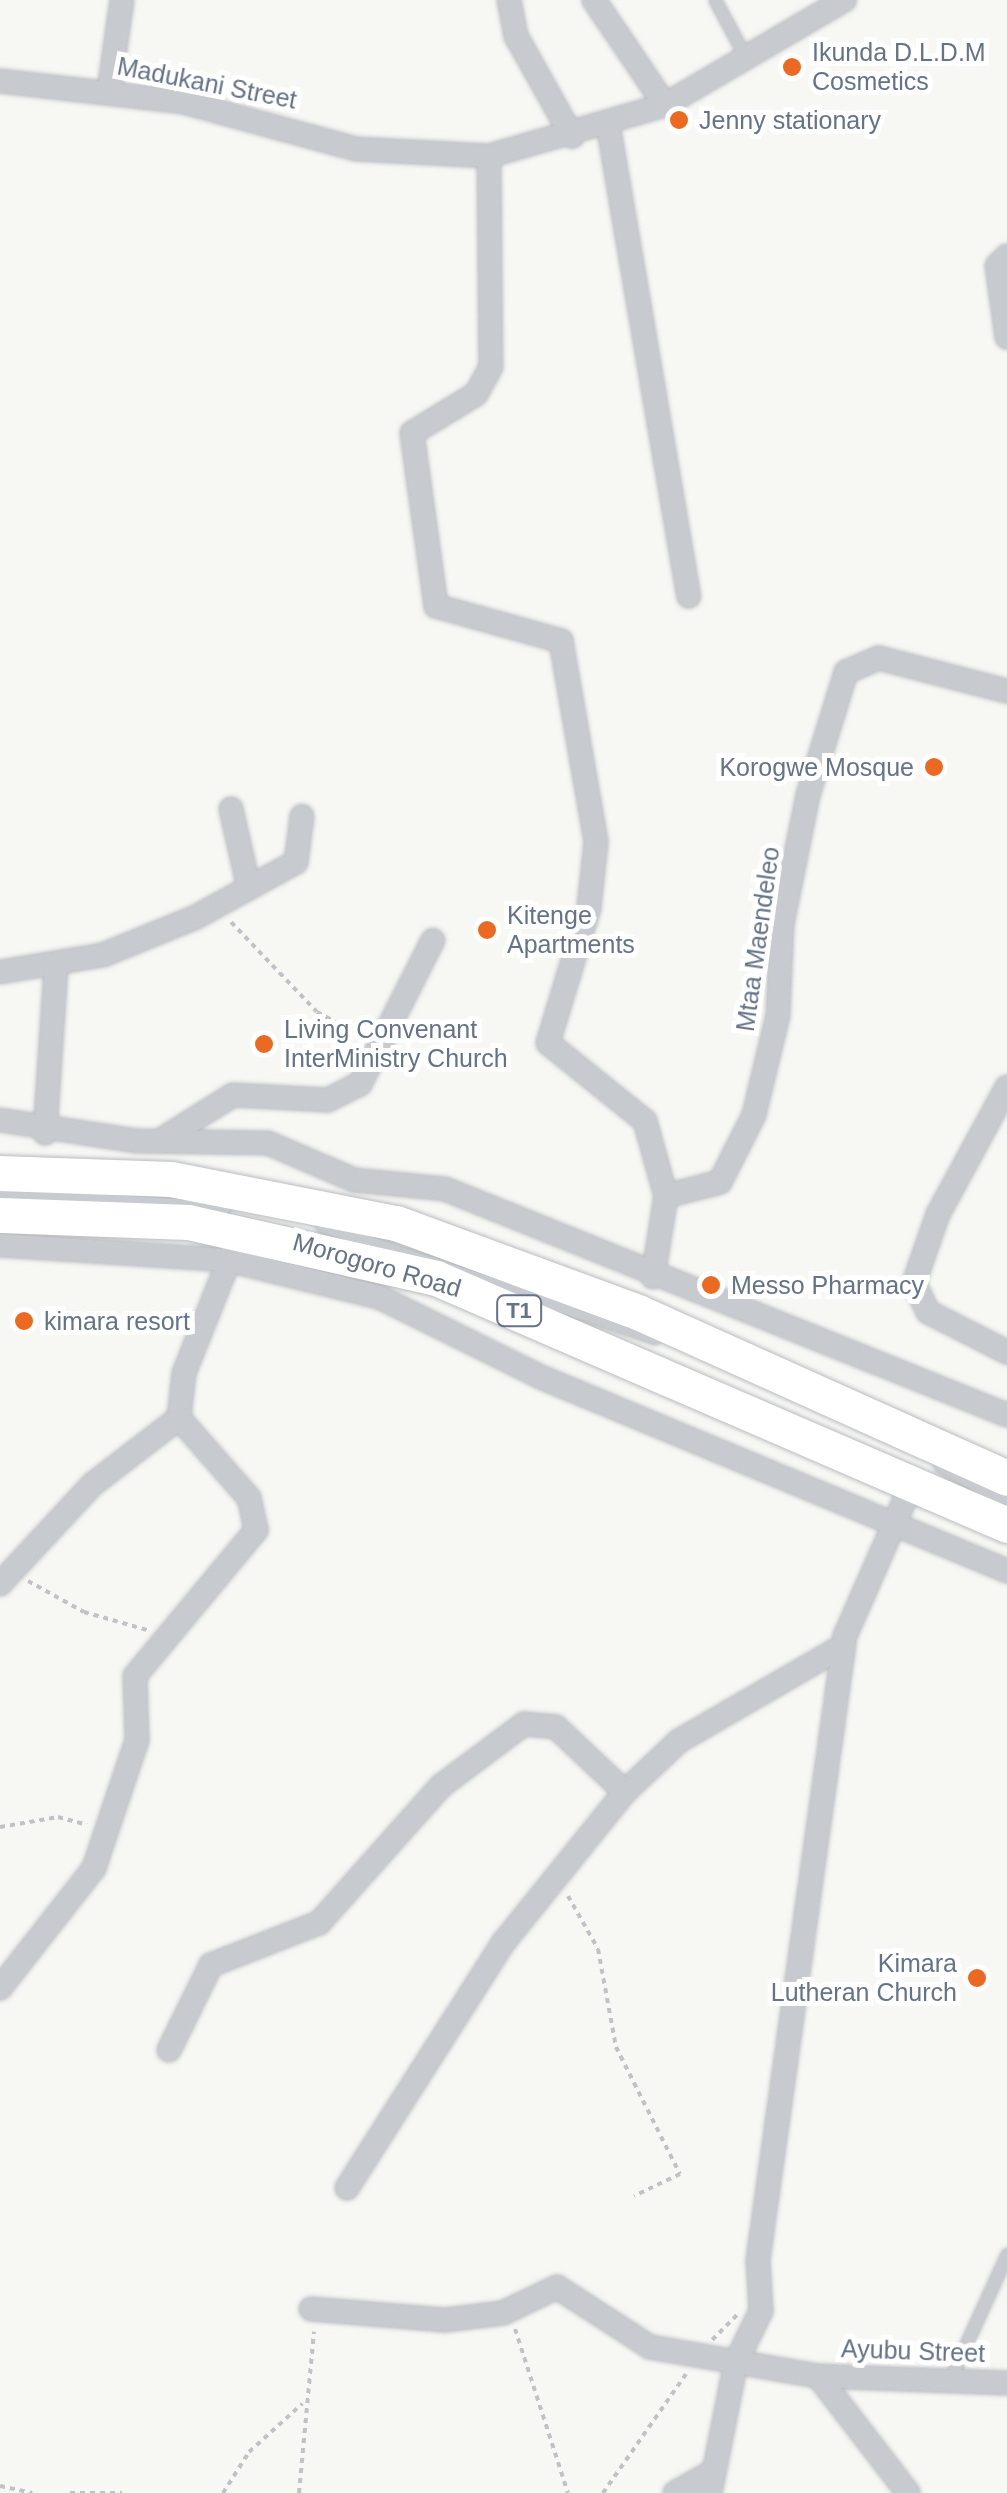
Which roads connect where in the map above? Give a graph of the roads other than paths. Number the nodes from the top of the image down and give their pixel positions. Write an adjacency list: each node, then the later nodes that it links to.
1 (122, 0): 8 (street)
2 (510, 0): 11 (street)
3 (594, 0): 9 (street)
4 (715, 0): 6 (lane)
5 (844, 0): 6 (street, Madukani Street)
6 (748, 60): 9 (street, Madukani Street)
7 (0, 81): 8 (street, Madukani Street)
8 (109, 91): 12 (street, Madukani Street)
9 (665, 104): 10 (street, Madukani Street)
10 (608, 124): 11 (street, Madukani Street); 15 (street)
11 (572, 136): 12 (street, Madukani Street)
12 (488, 156): 29 (street)
13 (1002, 261): 14 (street)
14 (1007, 337)
15 (688, 596)
16 (1007, 691): 29 (street, Mtaa Maendeleo)
17 (231, 809): 19 (street)
18 (302, 816): 19 (street)
19 (249, 888): 21 (street)
20 (434, 940): 26 (street)
21 (56, 966): 22 (street); 25 (street)
22 (0, 972)
23 (1007, 1087): 35 (street)
24 (0, 1120): 25 (street)
25 (45, 1133): 26 (street)
26 (161, 1140): 33 (street)
27 (0, 1173): 38 (highway, Morogoro Road / T1)
28 (0, 1193): 34 (lane, Morogoro Road)
29 (666, 1196): 33 (street)
30 (0, 1215): 32 (highway, Morogoro Road / T1)
31 (0, 1245): 32 (street)
32 (235, 1245): 37 (street); 39 (highway, Morogoro Road / T1); 41 (street)
33 (653, 1277): 36 (street)
34 (500, 1281): 40 (lane, Morogoro Road); 40 (lane, Morogoro Road)
35 (1007, 1352)
36 (1007, 1416)
37 (179, 1418): 44 (street); 47 (street)
38 (1007, 1478)
39 (910, 1488): 41 (street); 42 (highway, Morogoro Road / T1)
40 (1007, 1504)
41 (888, 1521): 43 (street); 45 (street)
42 (1007, 1526)
43 (1007, 1570)
44 (0, 1584)
45 (843, 1646): 46 (street); 52 (street)
46 (625, 1792): 48 (street); 49 (street)
47 (0, 1988)
48 (169, 2050)
49 (347, 2188)
50 (1007, 2254): 54 (lane)
51 (312, 2309): 52 (street, Ayubu Street)
52 (736, 2362): 53 (street, Ayubu Street); 56 (street)
53 (818, 2376): 54 (street, Ayubu Street); 58 (street)
54 (950, 2377): 55 (street, Ayubu Street)
55 (1007, 2383)
56 (711, 2482): 57 (street)
57 (676, 2493)
58 (908, 2493)

